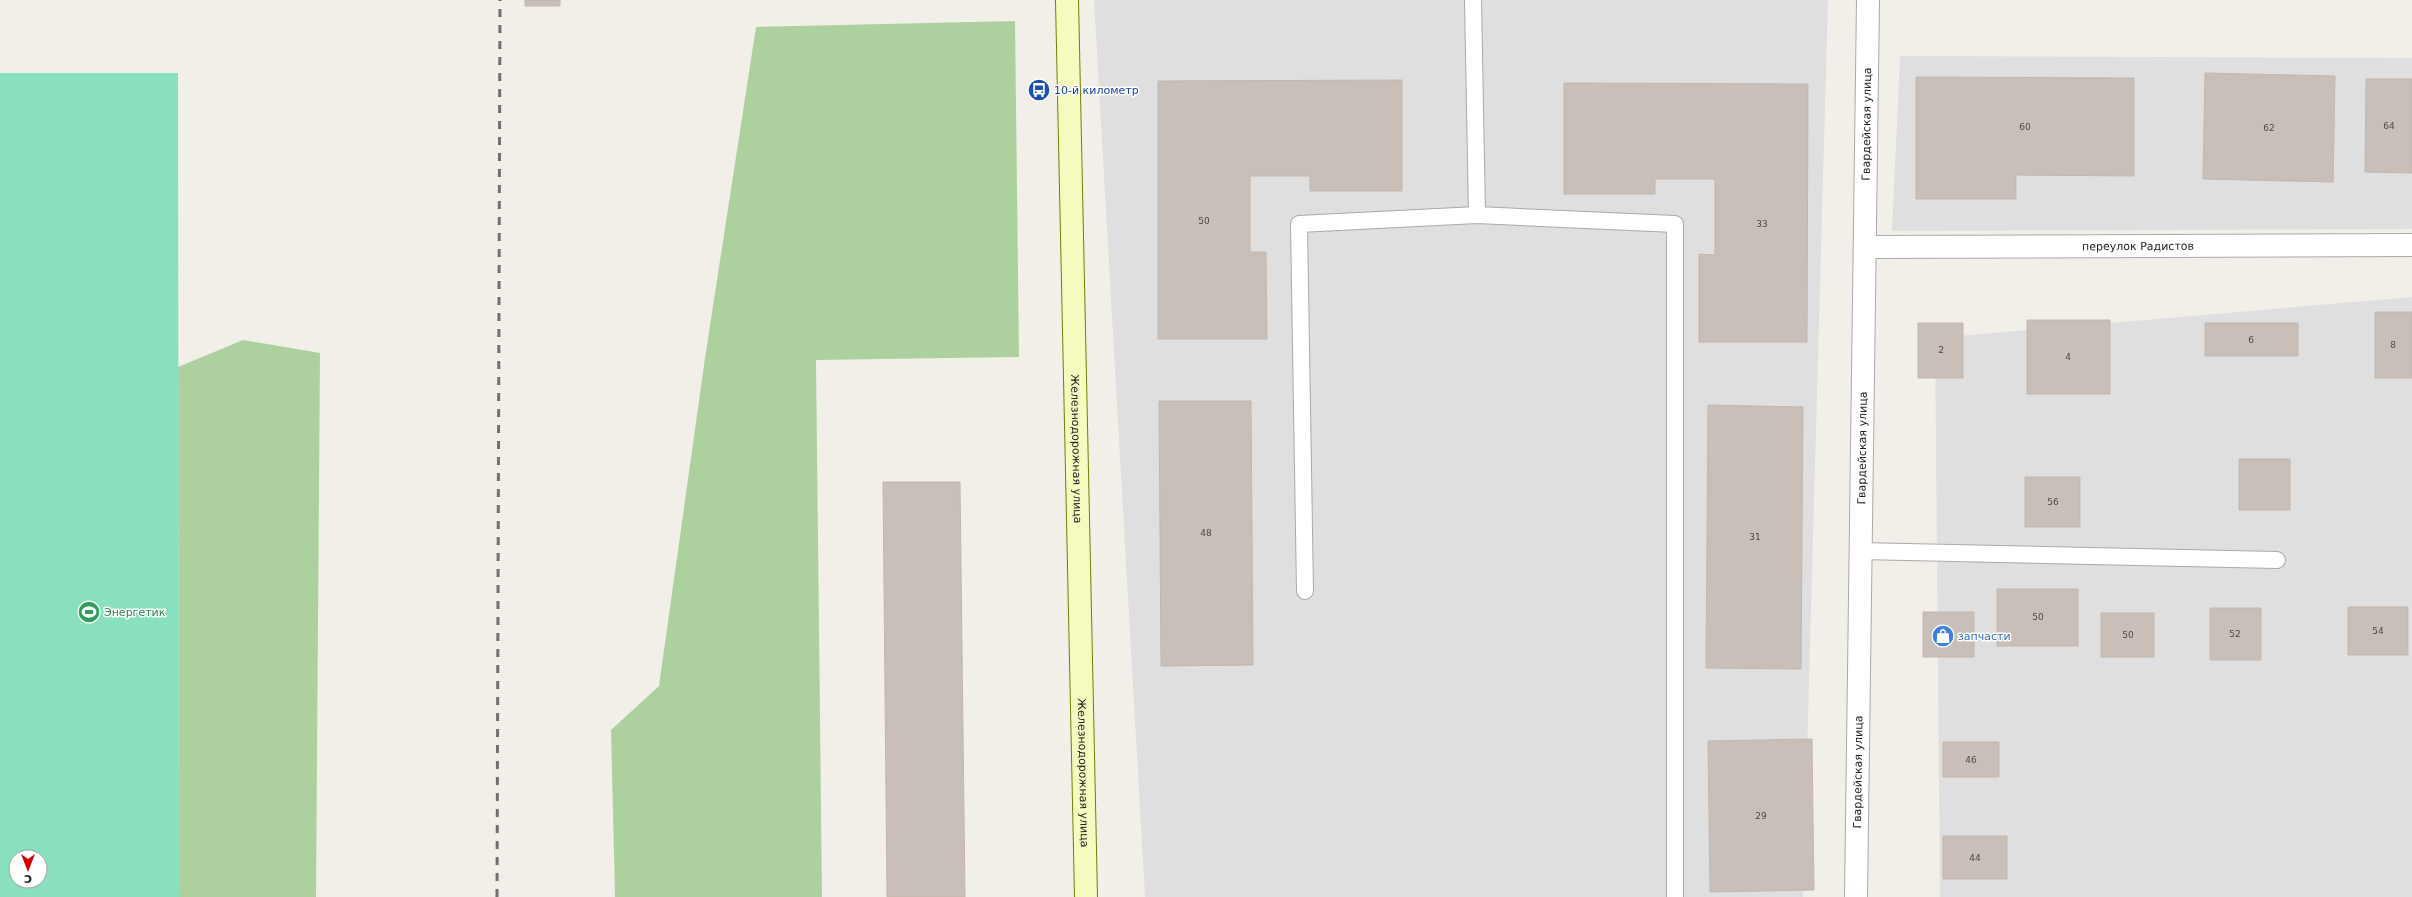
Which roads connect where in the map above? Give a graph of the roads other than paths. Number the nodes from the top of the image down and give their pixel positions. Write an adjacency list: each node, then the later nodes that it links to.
1 (1067, 0): 10 (street, Железнодорожная улица)
2 (1473, 0): 4 (lane)
3 (1868, 0): 6 (street, Гвардейская улица)
4 (1477, 215): 9 (lane); 11 (lane)
5 (2412, 245): 6 (street, переулок Радистов)
6 (1865, 247): 7 (street, Гвардейская улица)
7 (1860, 551): 8 (lane); 12 (street, Гвардейская улица)
8 (2277, 560)
9 (1305, 591)
10 (1086, 897)
11 (1675, 897)
12 (1856, 897)

